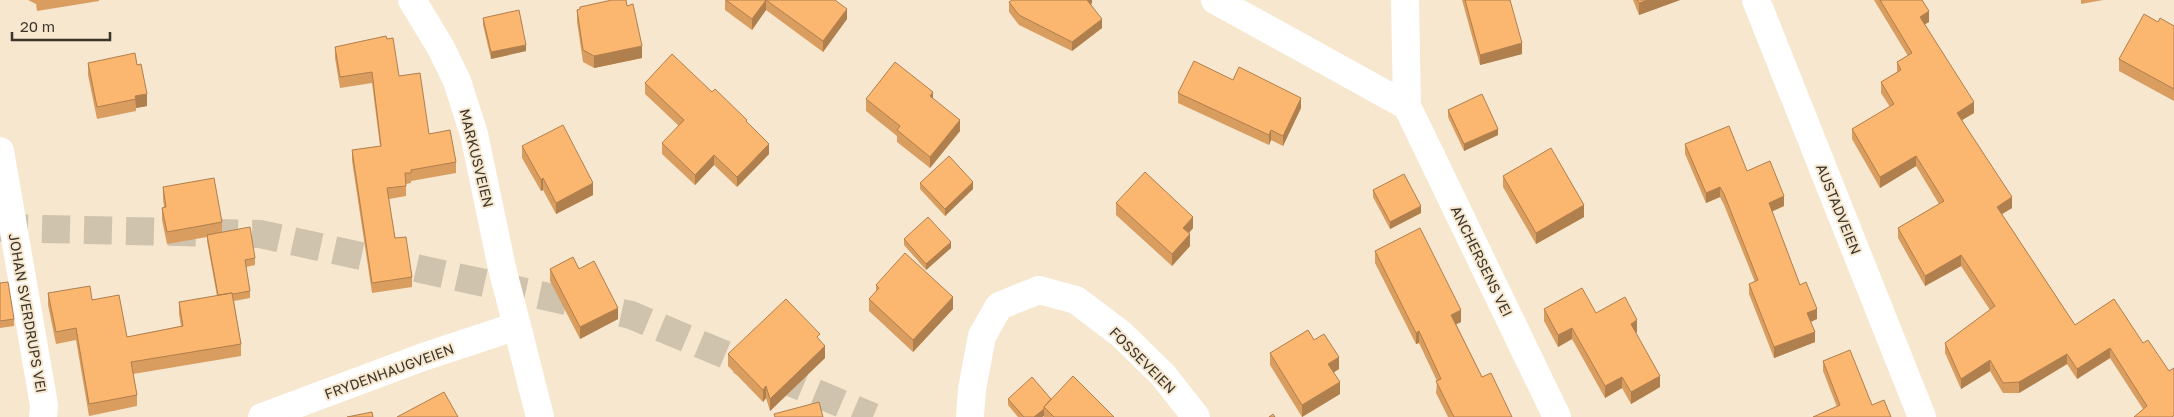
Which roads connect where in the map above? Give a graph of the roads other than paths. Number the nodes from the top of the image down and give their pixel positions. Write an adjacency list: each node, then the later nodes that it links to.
1 (412, 0): 7 (street, MARKUSVEIEN)
2 (1215, 0): 5 (street)
3 (1405, 0): 5 (street, ANCHERSENS VEI)
4 (1756, 0): 14 (street, AUSTADVEIEN)
5 (1407, 106): 13 (street, ANCHERSENS VEI)
6 (0, 151): 8 (street, JOHAN SVERDRUPS VEI)
7 (517, 326): 9 (street, FRYDENHAUGVEIEN); 10 (street, MARKUSVEIEN)
8 (43, 417)
9 (262, 417)
10 (540, 417)
11 (970, 417): 12 (street, FOSSEVEIEN)
12 (1196, 417)
13 (1556, 417)
14 (1922, 417)

